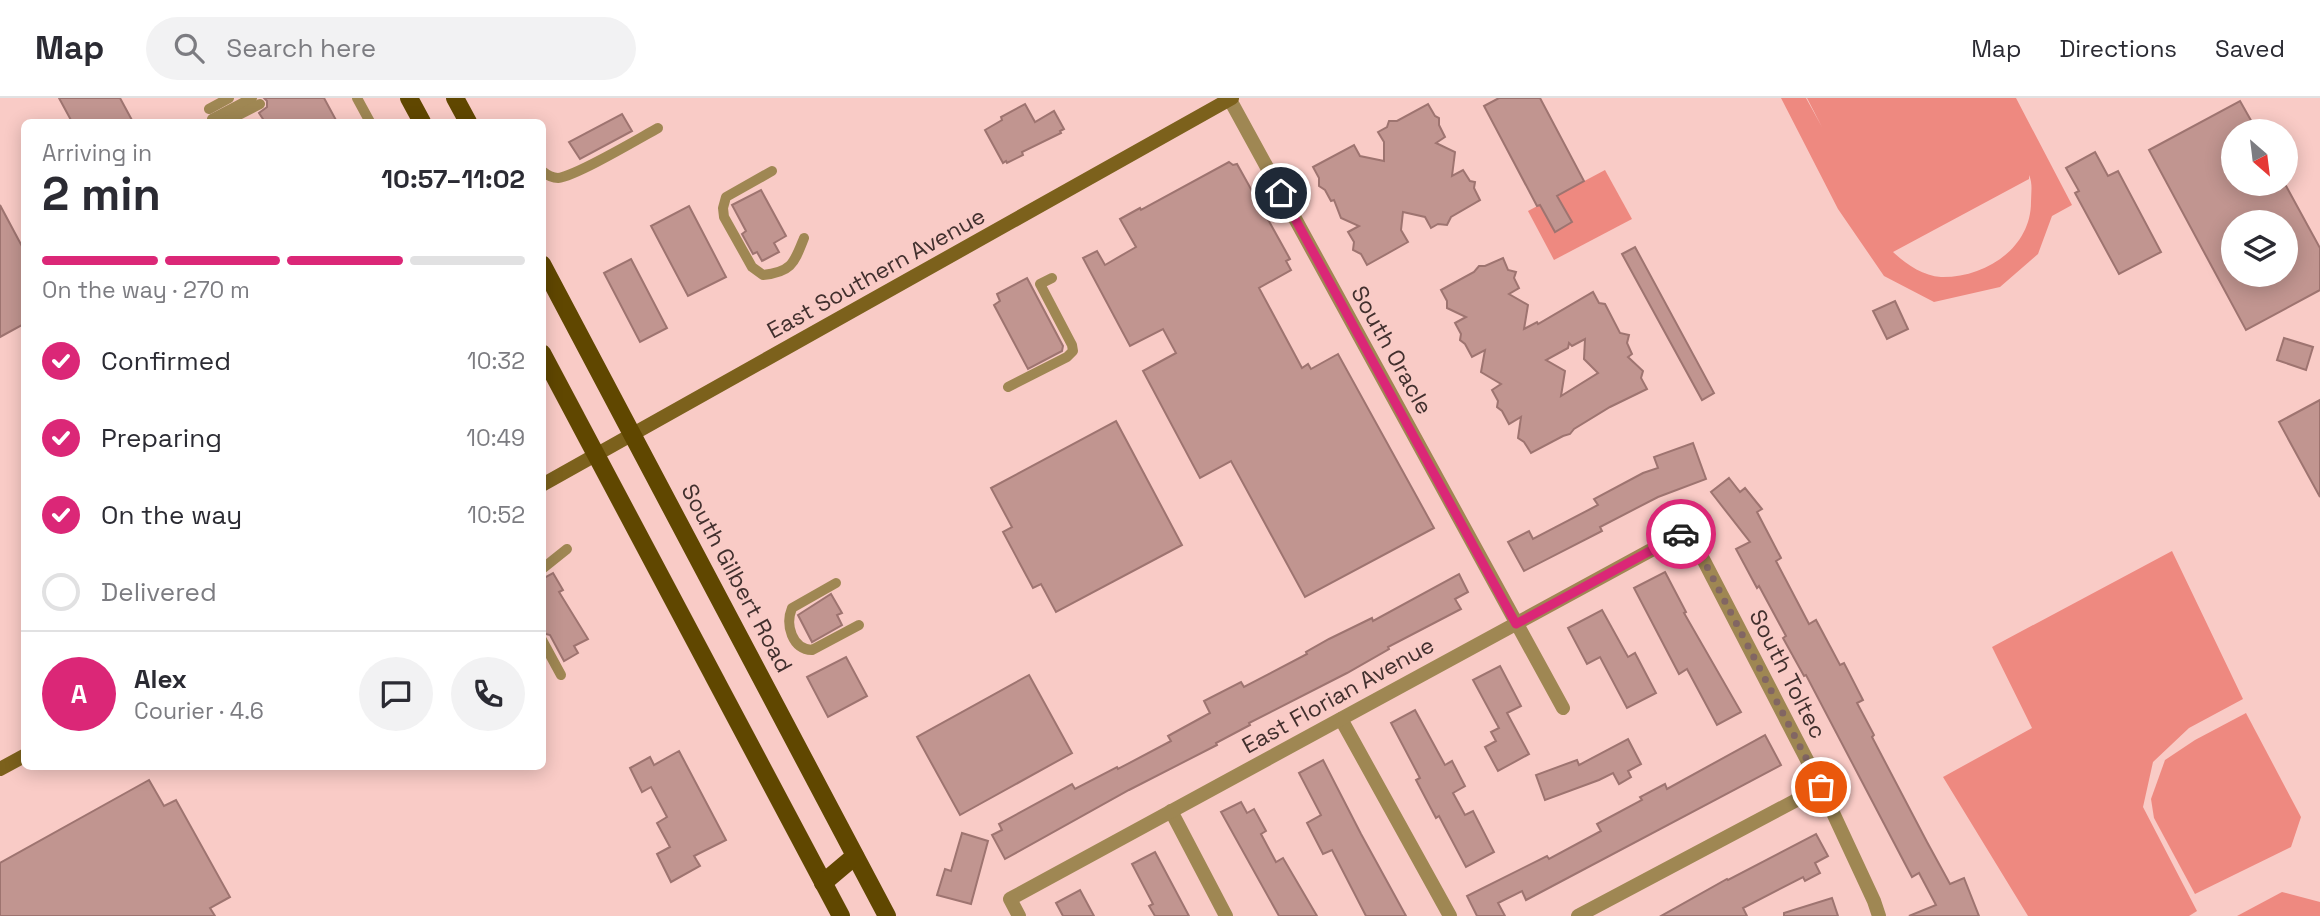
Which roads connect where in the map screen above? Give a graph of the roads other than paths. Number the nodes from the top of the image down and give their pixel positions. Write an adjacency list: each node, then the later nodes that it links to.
1 (229, 98): 7 (lane)
2 (357, 98): 9 (lane)
3 (409, 98): 10 (main road)
4 (455, 98): 11 (main road)
5 (1230, 98): 20 (main road, East Southern Avenue); 27 (street, South Oracle)
6 (256, 101): 7 (lane); 8 (lane)
7 (210, 109)
8 (229, 119)
9 (368, 119)
10 (420, 119)
11 (466, 119)
12 (658, 128): 14 (lane)
13 (772, 171): 15 (lane)
14 (546, 174)
15 (804, 237)
16 (546, 271): 20 (main road, South Gilbert Road)
17 (1052, 278): 19 (lane)
18 (546, 361): 21 (main road)
19 (1008, 387)
20 (634, 436): 21 (main road, East Southern Avenue); 37 (main road, South Gilbert Road)
21 (597, 457): 22 (main road, East Southern Avenue); 38 (main road)
22 (546, 483)
23 (1688, 530): 27 (street, East Florian Avenue); 35 (street, South Toltec)
24 (567, 550): 25 (lane)
25 (546, 566)
26 (836, 583): 28 (lane)
27 (1516, 624): 31 (street, South Oracle); 32 (street, East Florian Avenue)
28 (859, 625)
29 (546, 647): 30 (lane)
30 (561, 675)
31 (1563, 708)
32 (1341, 719): 36 (street, East Florian Avenue); 43 (street)
33 (21, 758): 34 (main road)
34 (0, 769)
35 (1821, 787): 44 (street); 45 (street, South Toltec)
36 (1171, 811): 41 (street, East Florian Avenue); 42 (street)
37 (855, 856): 38 (main road); 40 (main road, South Gilbert Road)
38 (824, 883): 39 (main road)
39 (841, 916)
40 (887, 916)
41 (1019, 916)
42 (1226, 916)
43 (1450, 916)
44 (1578, 916)
45 (1879, 916)

